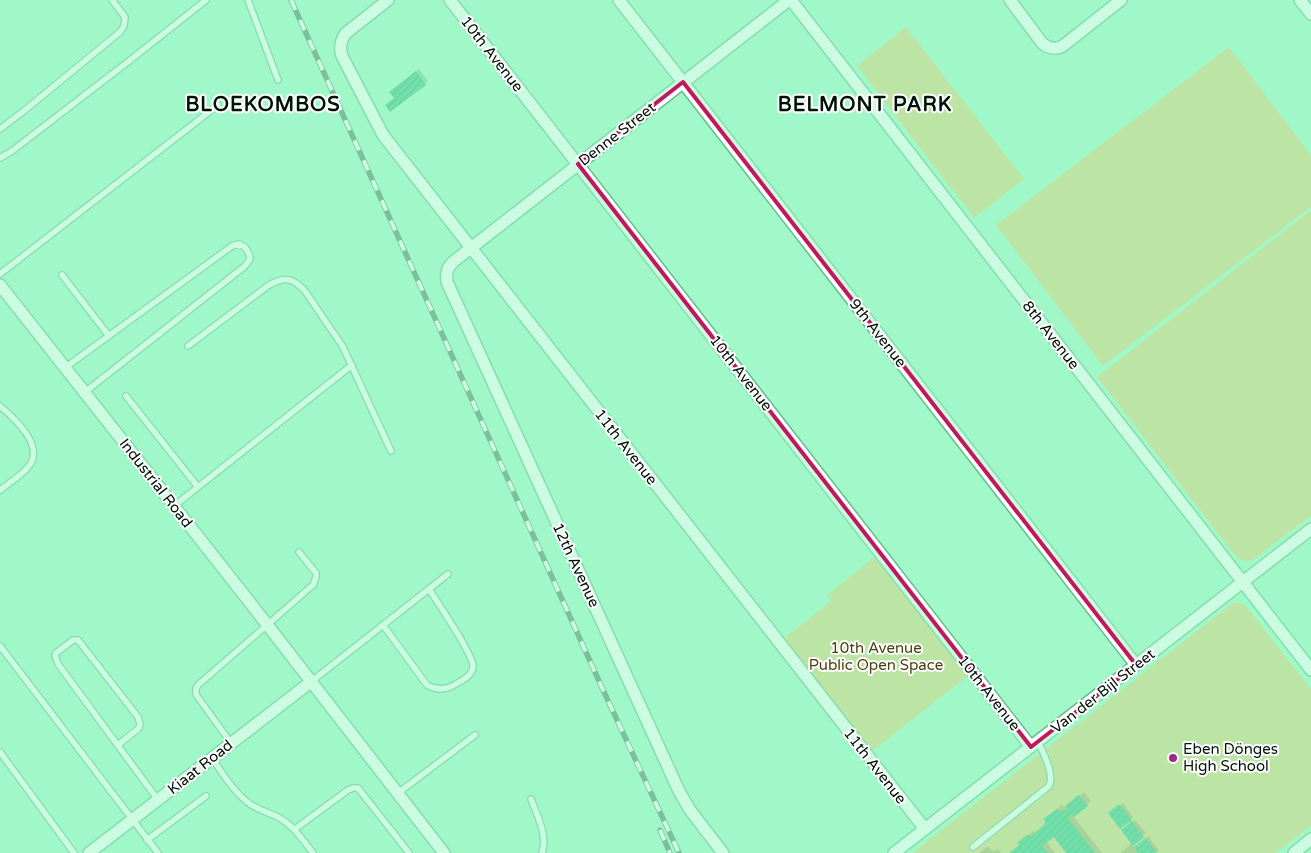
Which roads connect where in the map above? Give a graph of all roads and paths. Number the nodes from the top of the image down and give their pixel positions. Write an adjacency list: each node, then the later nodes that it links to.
1 (112, 0): 15 (lane)
2 (206, 0): 16 (lane)
3 (248, 0): 12 (lane)
4 (388, 0): 18 (street, 11th Avenue)
5 (450, 0): 17 (street, 10th Avenue)
6 (619, 0): 13 (street, 9th Avenue)
7 (790, 0): 13 (street, Denne Street); 37 (street, 8th Avenue)
8 (1010, 0): 9 (street)
9 (1121, 0)
10 (1300, 0): 11 (street)
11 (1311, 14)
12 (278, 80)
13 (683, 82): 17 (street, Denne Street); 42 (street, 9th Avenue)
14 (218, 105): 20 (lane)
15 (0, 129)
16 (0, 158)
17 (578, 164): 18 (street, Denne Street); 47 (street, 10th Avenue)
18 (471, 248): 19 (street, Denne Street); 57 (street, 11th Avenue)
19 (448, 268): 68 (street, 12th Avenue)
20 (0, 274)
21 (62, 274): 23 (lane)
22 (2, 293): 26 (street, Industrial Road)
23 (109, 336): 26 (lane); 27 (lane)
24 (188, 346): 25 (lane)
25 (352, 365): 30 (lane); 31 (lane)
26 (66, 368): 27 (street, Industrial Road)
27 (85, 392): 33 (street, Industrial Road)
28 (126, 396): 31 (lane)
29 (0, 406): 32 (lane)
30 (391, 451)
31 (198, 487): 33 (lane)
32 (0, 490)
33 (174, 506): 39 (street, Industrial Road)
34 (1311, 529): 37 (street, Van der Bijl Street)
35 (299, 552): 39 (lane)
36 (448, 574): 38 (lane)
37 (1243, 582): 42 (street, Van der Bijl Street); 43 (street, 8th Avenue)
38 (429, 589): 40 (lane); 40 (lane)
39 (267, 624): 44 (street, Industrial Road); 46 (lane)
40 (383, 625): 44 (lane)
41 (0, 646): 55 (lane)
42 (1136, 665): 47 (street, Van der Bijl Street)
43 (1311, 670)
44 (312, 681): 46 (street, Kiaat Road); 51 (street, Industrial Road)
45 (475, 735): 51 (lane)
46 (231, 744): 50 (street, Kiaat Road)
47 (1035, 744): 57 (street, Van der Bijl Street); 60 (lane)
48 (118, 745): 48 (lane); 54 (lane)
49 (0, 752): 61 (lane)
50 (212, 758): 54 (street, Kiaat Road); 56 (lane)
51 (398, 794): 66 (street, Industrial Road)
52 (206, 796): 59 (lane)
53 (531, 799): 67 (lane)
54 (158, 800): 55 (street, Kiaat Road)
55 (132, 819): 59 (lane); 62 (street, Kiaat Road)
56 (295, 829): 64 (lane); 65 (lane)
57 (925, 829): 69 (street, Van der Bijl Street)
58 (1311, 839): 70 (street)
59 (147, 840): 63 (lane)
60 (973, 846)
61 (74, 853)
62 (89, 853)
63 (158, 853)
64 (313, 853)
65 (409, 853)
66 (444, 853)
67 (542, 853)
68 (723, 853)
69 (894, 853)
70 (1294, 853)

